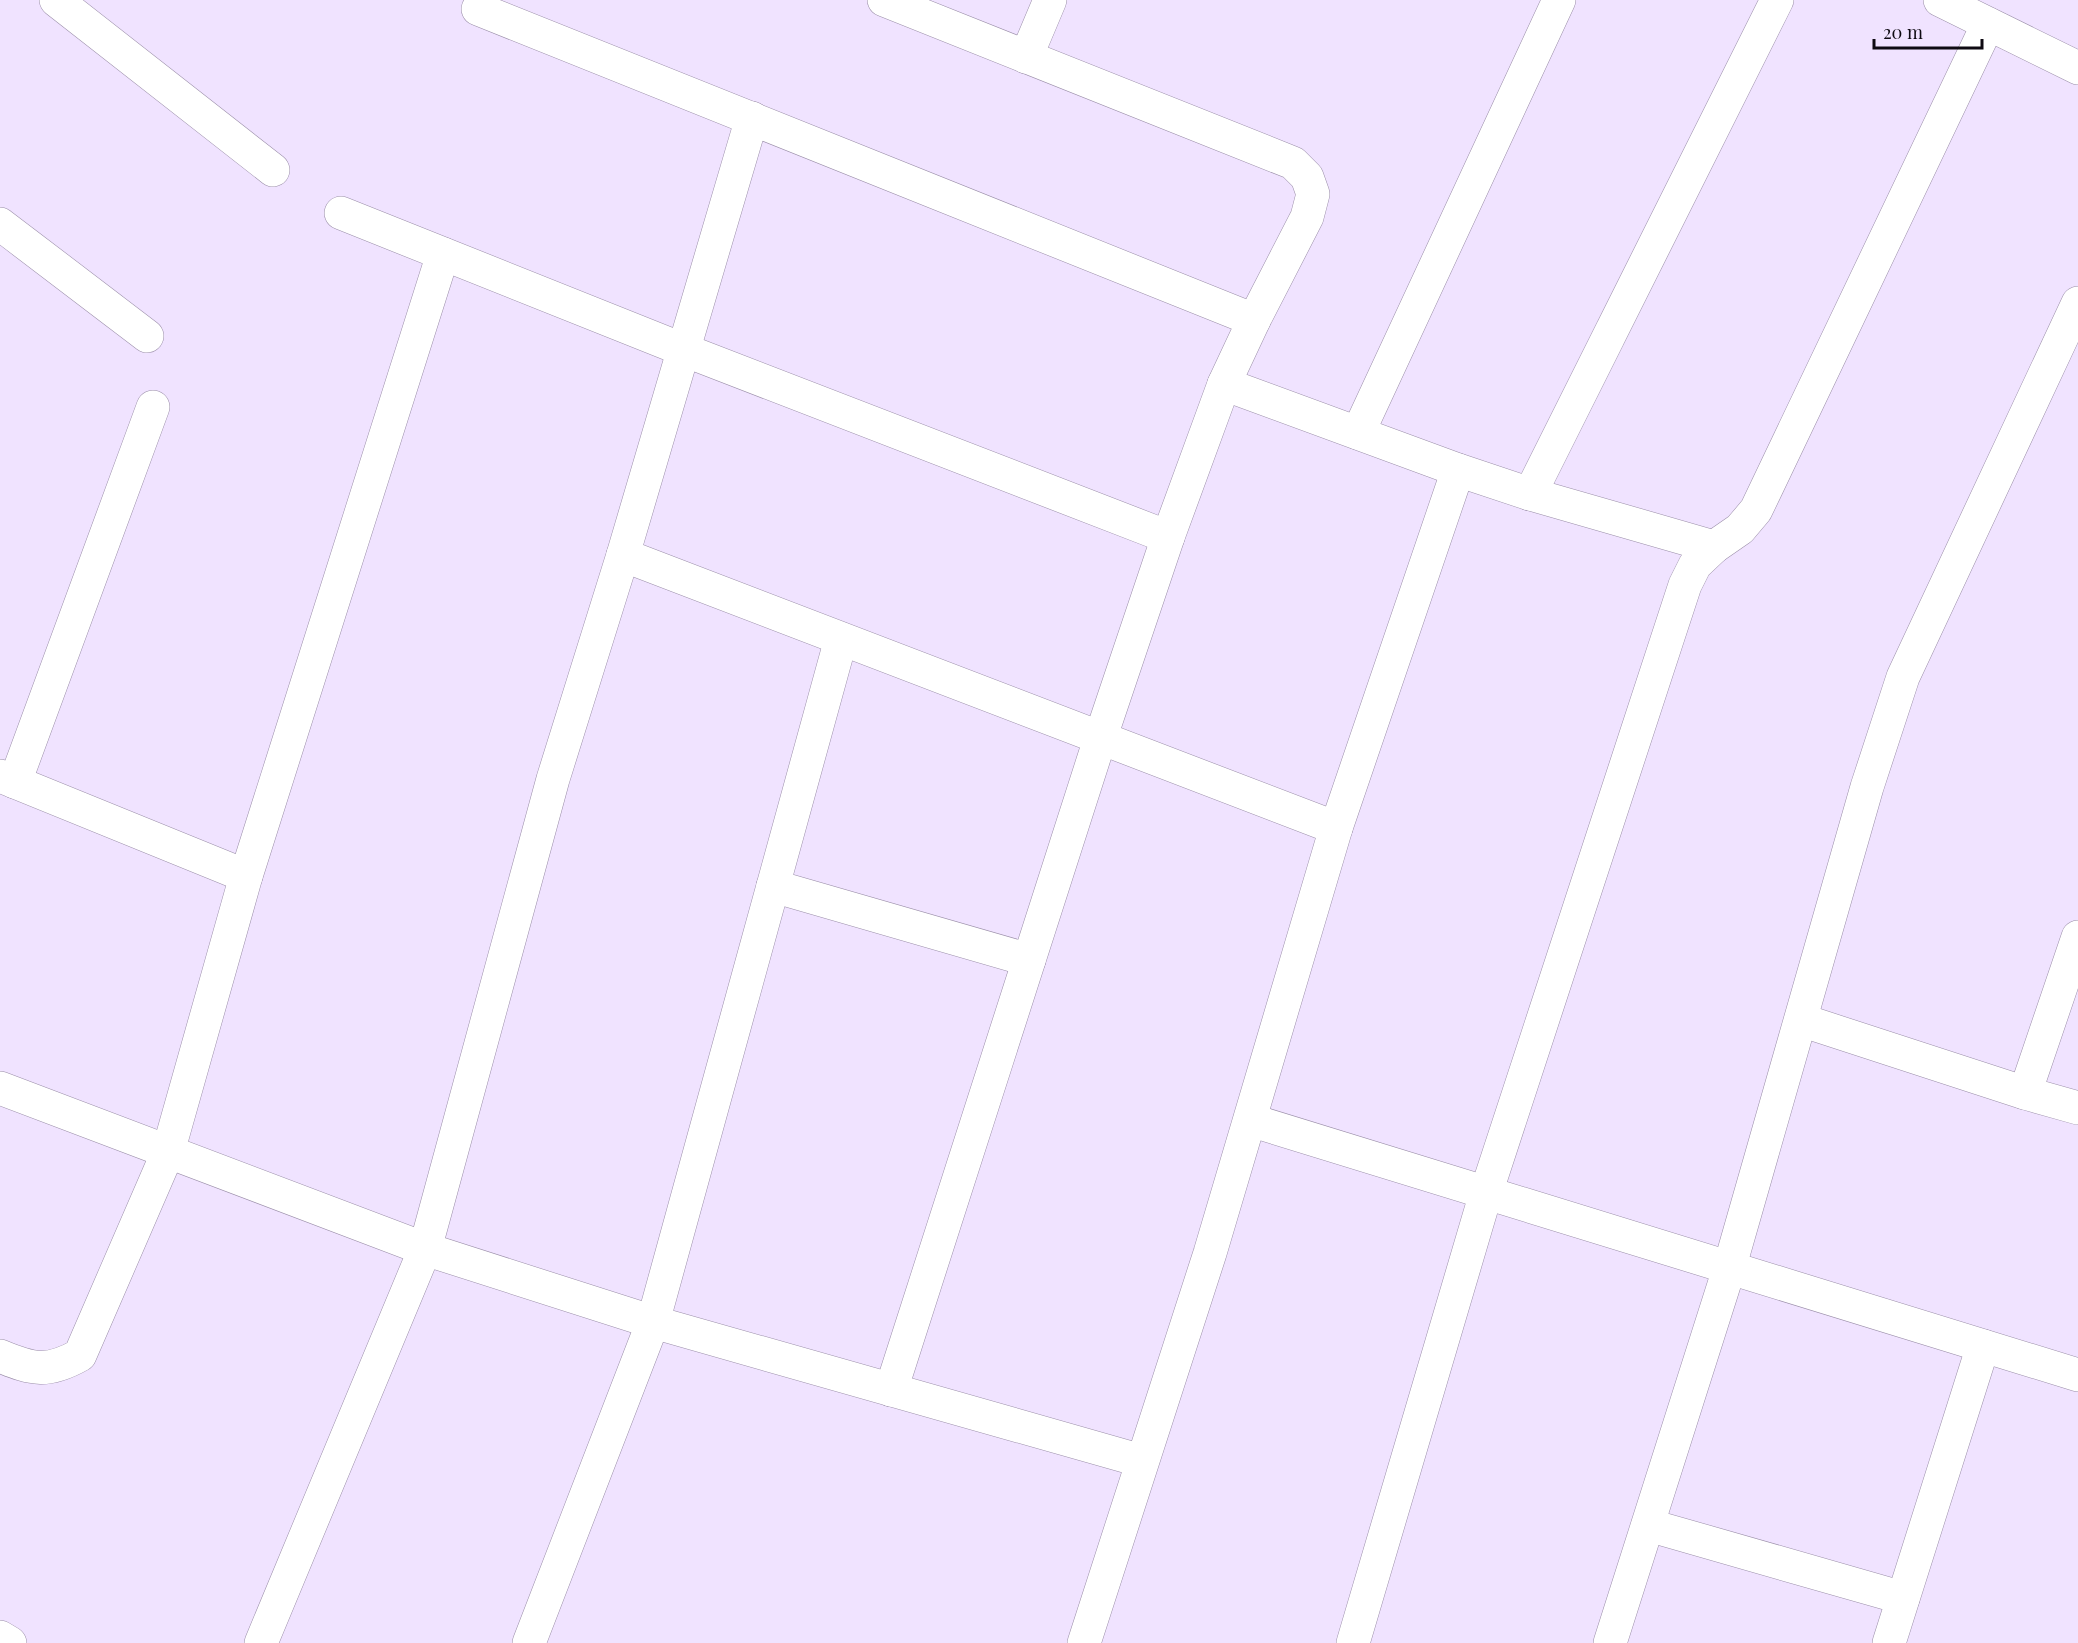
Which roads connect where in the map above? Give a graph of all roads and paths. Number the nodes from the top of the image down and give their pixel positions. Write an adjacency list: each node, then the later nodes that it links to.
1 (56, 0): 12 (street)
2 (884, 0): 9 (street)
3 (1050, 0): 9 (street)
4 (1559, 0): 22 (street)
5 (1777, 0): 24 (street)
6 (1941, 0): 8 (street)
7 (478, 9): 11 (street)
8 (1988, 24): 10 (street); 26 (street)
9 (1026, 57): 17 (street)
10 (2078, 68)
11 (752, 118): 17 (street); 19 (street)
12 (273, 170)
13 (341, 213): 15 (street)
14 (0, 224): 18 (street)
15 (443, 254): 19 (street); 32 (street)
16 (2078, 303): 36 (street)
17 (1254, 320): 20 (street)
18 (147, 336)
19 (684, 350): 25 (street); 27 (street)
20 (1224, 384): 22 (street); 25 (street)
21 (153, 407): 30 (street)
22 (1358, 433): 23 (street)
23 (1458, 470): 24 (street); 31 (street)
24 (1530, 494): 26 (street)
25 (1168, 537): 29 (street)
26 (1714, 547): 42 (street)
27 (623, 555): 28 (street); 43 (street)
28 (841, 639): 29 (street); 33 (street)
29 (1100, 739): 31 (street); 35 (street)
30 (7, 779): 32 (street)
31 (1336, 828): 40 (street)
32 (246, 876): 41 (street)
33 (773, 886): 35 (street); 45 (street)
34 (2078, 937): 38 (street)
35 (1029, 960): 49 (street)
36 (1801, 1020): 38 (street); 44 (street)
37 (0, 1088): 41 (street)
38 (2025, 1094): 39 (street)
39 (2078, 1108)
40 (1250, 1120): 42 (street); 50 (street)
41 (168, 1152): 43 (street); 47 (street)
42 (1486, 1193): 44 (street); 58 (street)
43 (425, 1249): 45 (street); 53 (street)
44 (1729, 1269): 46 (street); 51 (street)
45 (653, 1322): 49 (street); 56 (street)
46 (1983, 1346): 48 (street); 52 (street)
47 (0, 1356)
48 (2078, 1375)
49 (891, 1390): 50 (street)
50 (1142, 1461): 57 (street)
51 (1648, 1525): 52 (street); 59 (street)
52 (1903, 1598): 60 (street)
53 (265, 1633)
54 (0, 1637): 55 (street)
55 (10, 1643)
56 (529, 1643)
57 (1084, 1643)
58 (1353, 1643)
59 (1610, 1643)
60 (1888, 1643)

